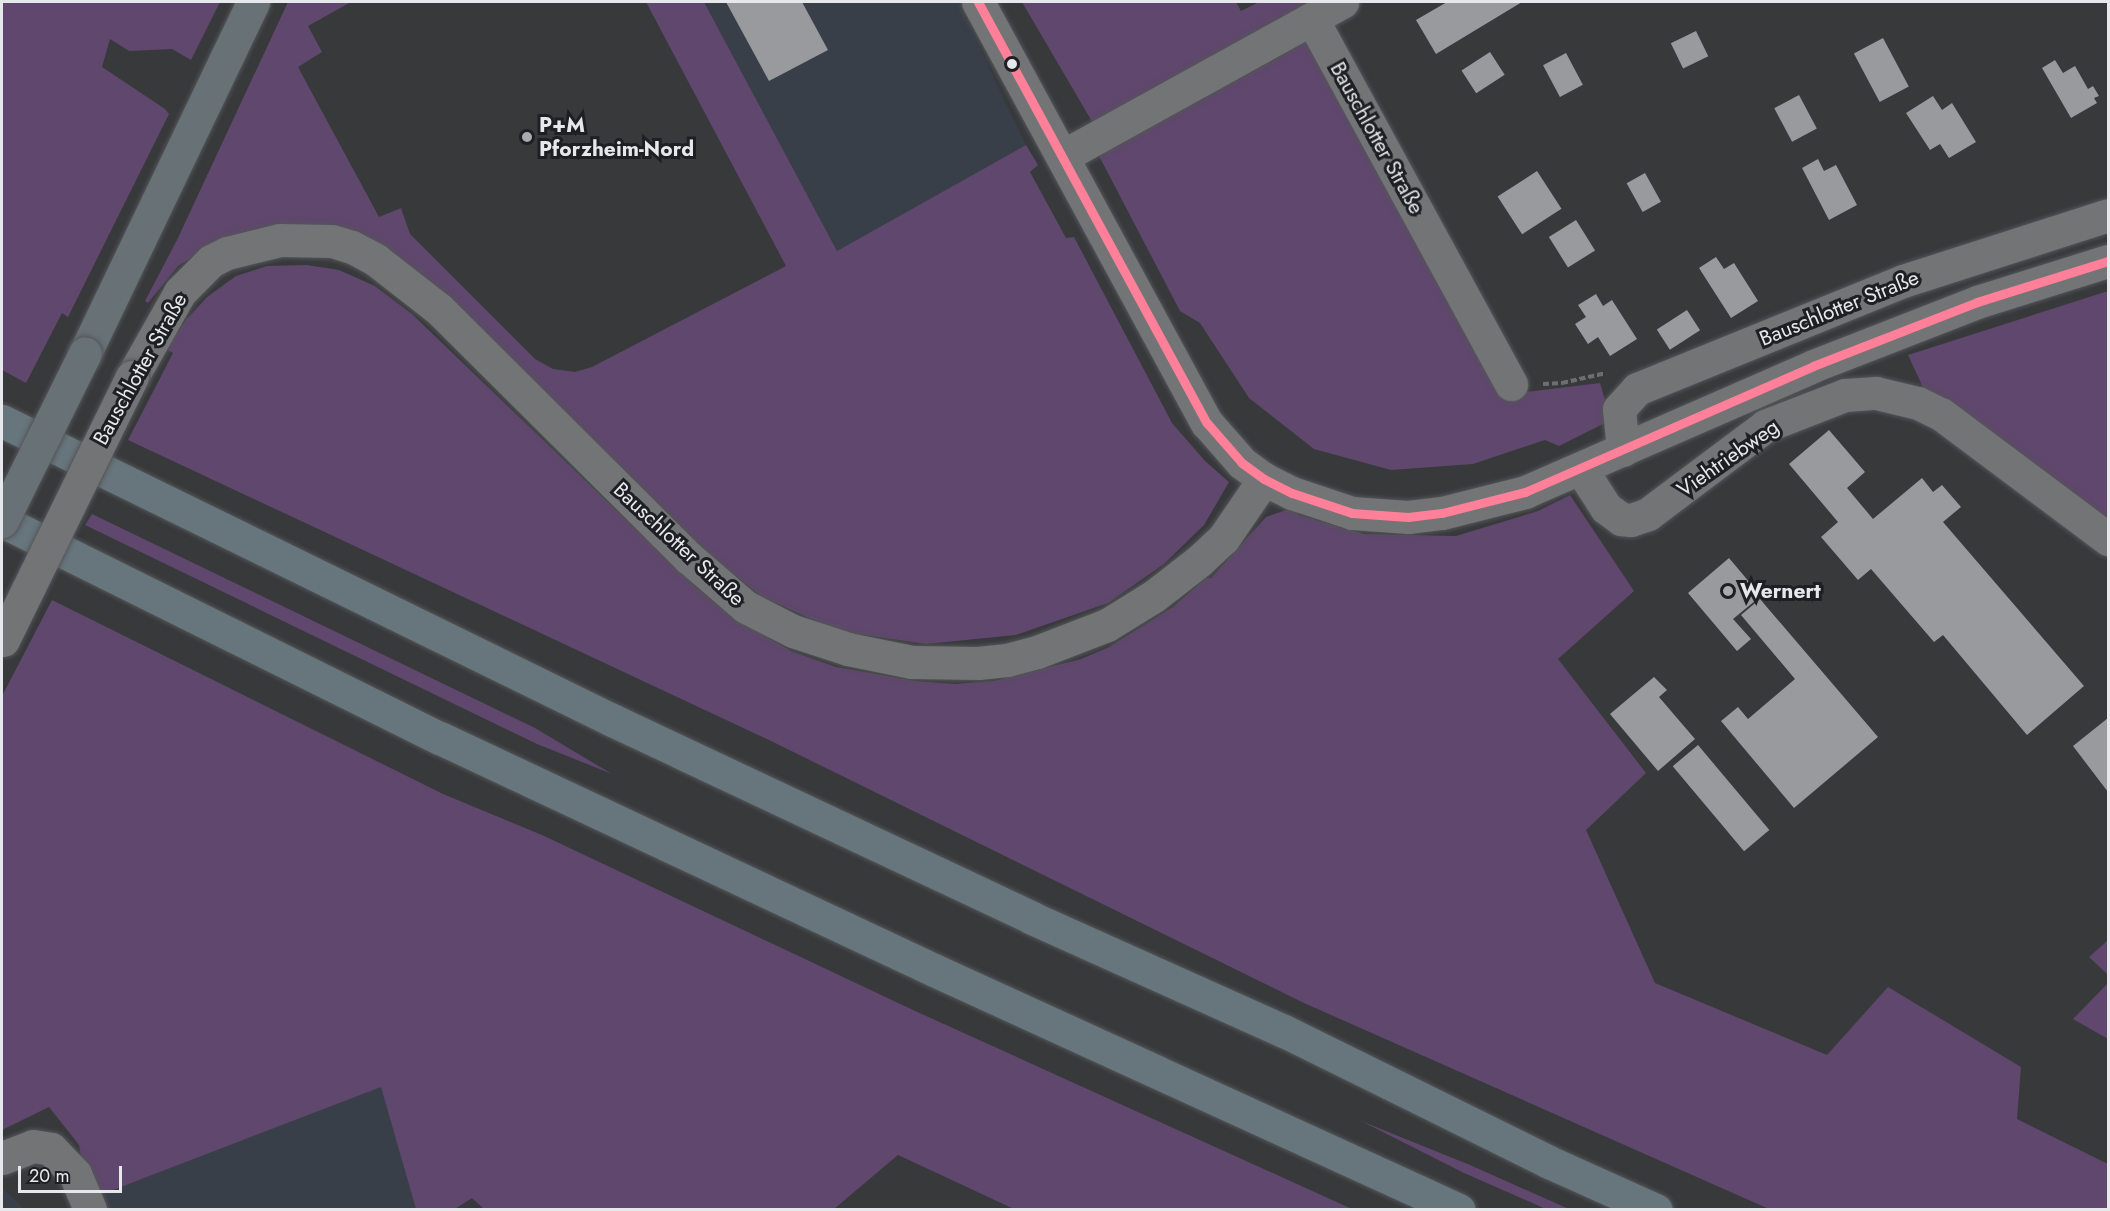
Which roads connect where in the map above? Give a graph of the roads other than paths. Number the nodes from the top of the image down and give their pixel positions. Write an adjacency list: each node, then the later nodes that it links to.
1 (253, 2): 13 (main road, bridge)
2 (978, 2): 5 (street)
3 (1342, 2): 4 (street)
4 (1312, 19): 5 (street); 8 (street, Bauschlotter Straße)
5 (1063, 156): 12 (street)
6 (2109, 215): 10 (street, Bauschlotter Straße)
7 (2109, 261): 10 (street)
8 (1511, 384)
9 (2, 421): 19 (highway)
10 (1623, 450): 11 (street)
11 (1581, 469): 12 (street); 14 (street, Viehtriebweg)
12 (1264, 479): 15 (street, Bauschlotter Straße, bridge)
13 (2, 522): 18 (highway)
14 (2109, 540)
15 (2, 642)
16 (13, 1153): 17 (street)
17 (90, 1209)
18 (1459, 1209)
19 (1656, 1209)

